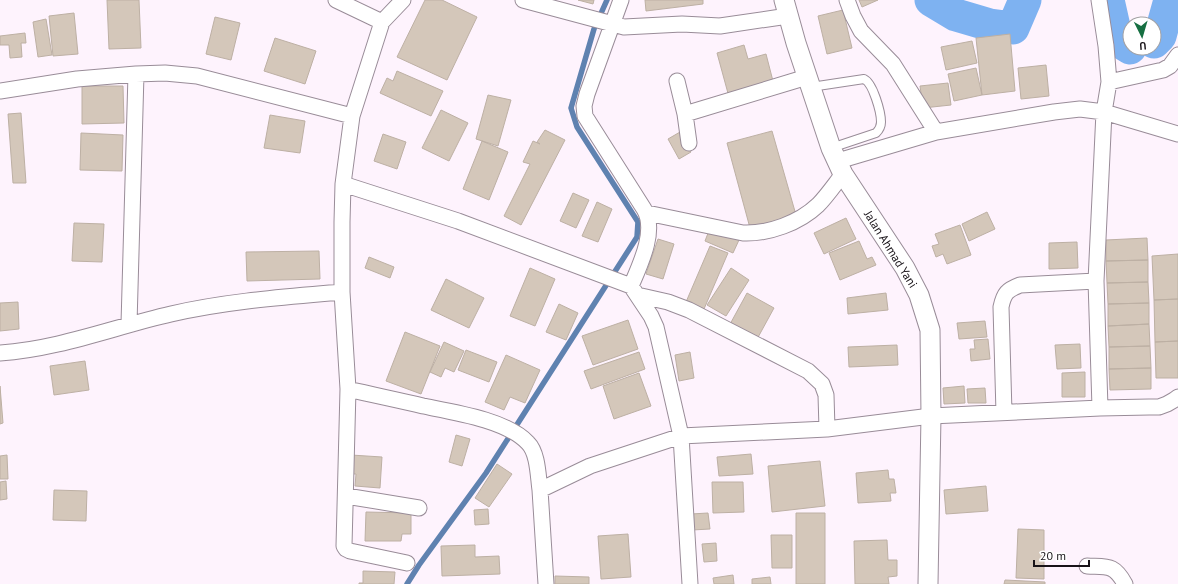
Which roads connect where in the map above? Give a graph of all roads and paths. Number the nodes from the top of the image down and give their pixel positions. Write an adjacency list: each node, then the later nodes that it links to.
1 (336, 0): 8 (street)
2 (403, 0): 8 (street)
3 (523, 0): 9 (street)
4 (621, 0): 9 (street)
5 (847, 0): 19 (street)
6 (1099, 0): 14 (street)
7 (786, 8): 9 (street); 13 (street, Jalan Ahmad Yani)
8 (382, 22): 18 (street)
9 (602, 22): 24 (street)
10 (1178, 55): 14 (street)
11 (136, 74): 15 (street); 18 (street); 28 (street)
12 (677, 81): 17 (street)
13 (809, 82): 17 (street); 22 (street, Jalan Ahmad Yani); 22 (lane)
14 (1109, 82): 16 (street)
15 (0, 91)
16 (1104, 112): 19 (street); 20 (street); 25 (street)
17 (685, 114): 21 (street)
18 (352, 116): 23 (street)
19 (936, 132): 22 (street)
20 (1178, 134)
21 (689, 143)
22 (838, 161): 24 (street); 34 (street, Jalan Ahmad Yani)
23 (343, 184): 26 (street); 27 (street)
24 (647, 213): 26 (street)
25 (1096, 281): 32 (street); 33 (street)
26 (630, 288): 35 (street); 36 (street)
27 (342, 292): 28 (street); 30 (street)
28 (129, 324): 29 (street)
29 (0, 353)
30 (348, 389): 37 (street); 38 (street)
31 (1178, 397): 32 (street)
32 (1100, 408): 33 (street)
33 (1004, 413): 34 (street)
34 (931, 416): 35 (street); 44 (street, Jalan Ahmad Yani)
35 (827, 429): 36 (street)
36 (681, 436): 37 (street); 43 (street)
37 (540, 490): 42 (street)
38 (346, 496): 39 (street); 40 (street)
39 (419, 508)
40 (407, 562)
41 (1087, 566): 45 (street)
42 (546, 584)
43 (690, 584)
44 (928, 584)
45 (1125, 584)

